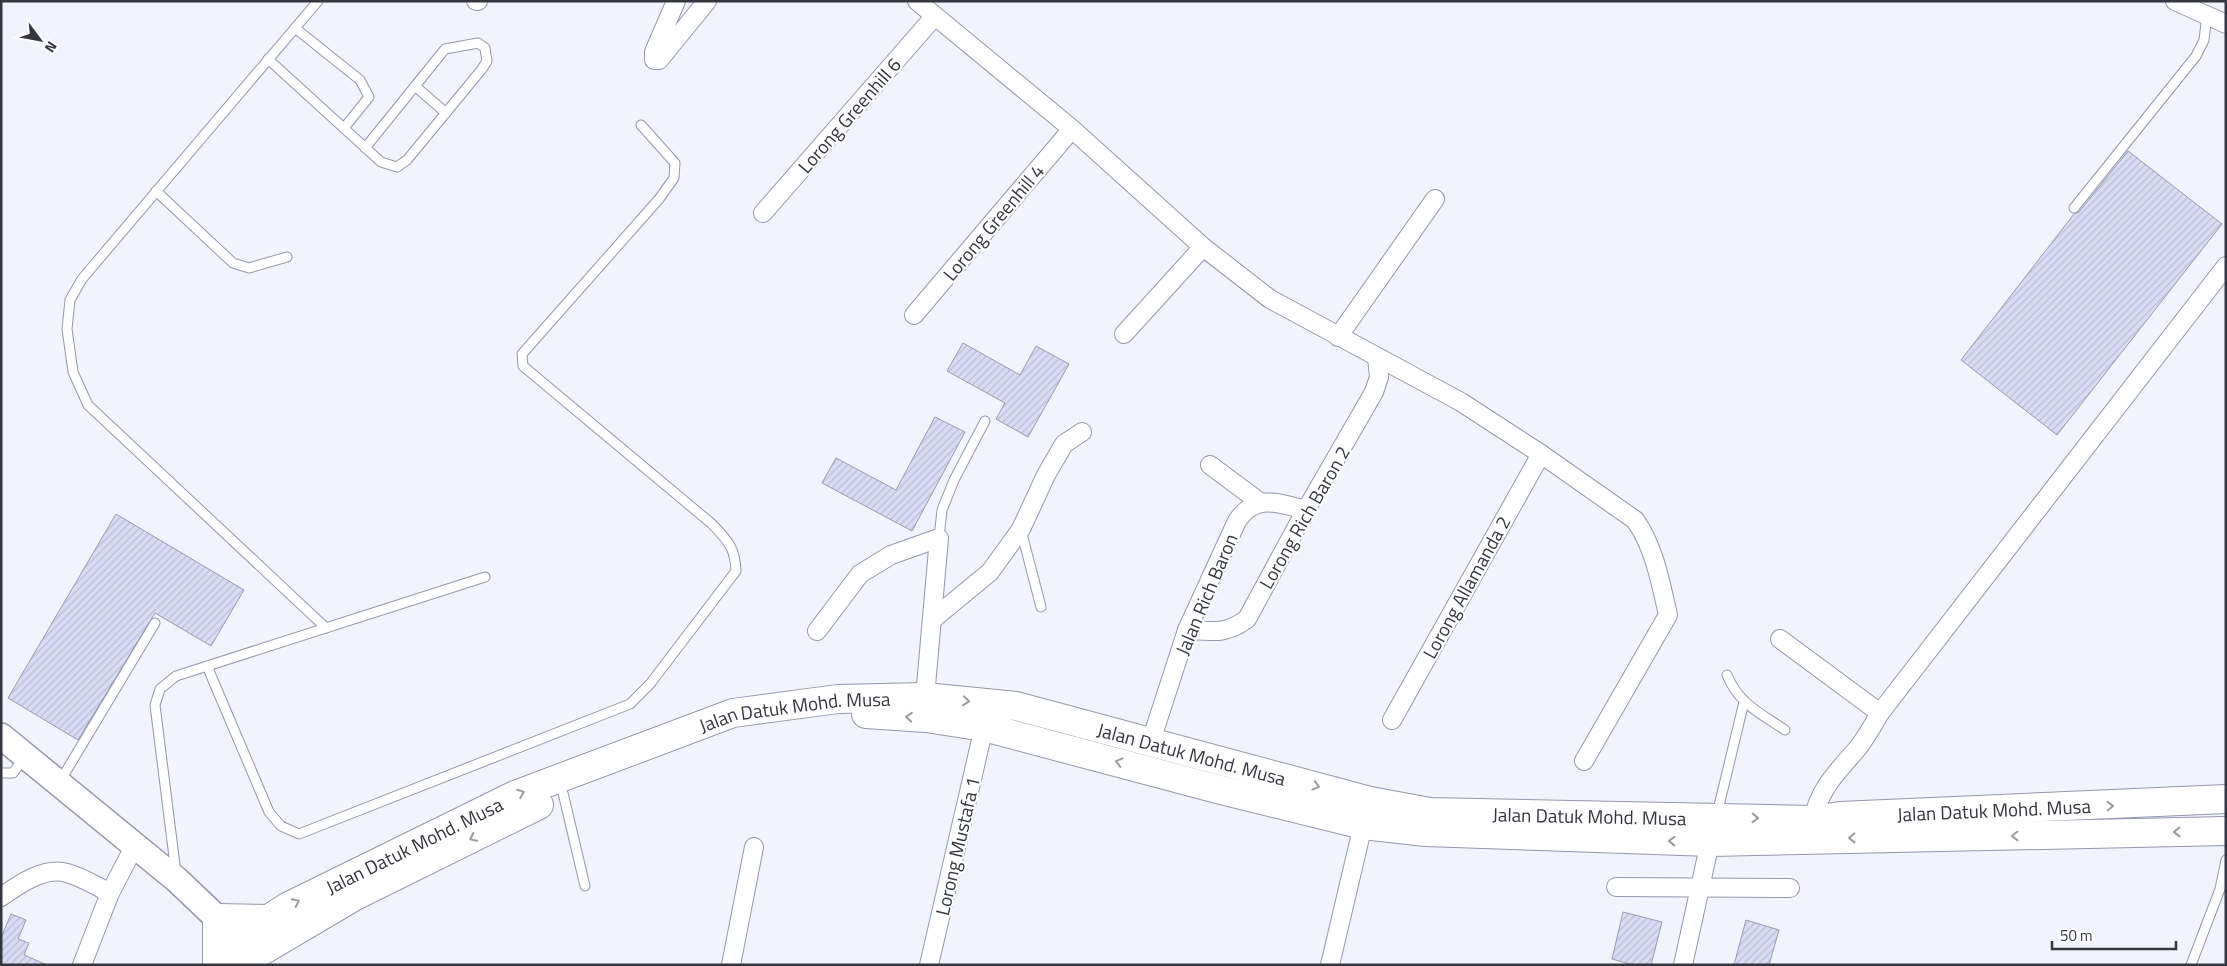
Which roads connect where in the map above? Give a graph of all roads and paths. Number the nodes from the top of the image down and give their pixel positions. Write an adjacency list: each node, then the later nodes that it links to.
1 (318, 1): 9 (lane)
2 (676, 1): 3 (street)
3 (707, 1)
4 (917, 1): 7 (street)
5 (2175, 1): 6 (street)
6 (2207, 15): 8 (street); 19 (lane)
7 (934, 17): 15 (street); 20 (street, Lorong Greenhill 6)
8 (2226, 24)
9 (295, 28): 10 (lane); 14 (lane)
10 (268, 59): 14 (lane); 17 (lane)
11 (415, 86): 12 (lane); 12 (lane); 16 (lane)
12 (446, 113): 16 (lane)
13 (641, 125): 44 (lane)
14 (344, 128): 16 (lane)
15 (1072, 129): 21 (street); 24 (street, Lorong Greenhill 4)
16 (365, 148)
17 (156, 191): 22 (lane); 40 (lane)
18 (1435, 200): 26 (street)
19 (2074, 208)
20 (763, 213)
21 (1203, 247): 25 (street); 26 (street)
22 (287, 257)
23 (2226, 266): 48 (street)
24 (914, 315)
25 (1124, 334)
26 (1338, 337): 27 (street)
27 (1377, 357): 30 (street); 33 (street, Lorong Rich Baron 2)
28 (985, 421): 35 (lane)
29 (1082, 432): 34 (street)
30 (1541, 454): 49 (street, Lorong Allamanda 2); 55 (street)
31 (1210, 465): 32 (street)
32 (1261, 503): 33 (street); 41 (street, Jalan Rich Baron)
33 (1306, 510): 41 (street, Lorong Rich Baron 2)
34 (1021, 528): 37 (lane); 38 (street)
35 (938, 538): 38 (street); 42 (street)
36 (485, 577): 40 (lane)
37 (1042, 607)
38 (933, 619): 46 (street)
39 (155, 623): 58 (lane)
40 (326, 628): 44 (lane)
41 (1187, 630): 53 (street, Jalan Rich Baron)
42 (818, 631)
43 (1780, 639): 48 (street)
44 (207, 666): 68 (lane)
45 (1727, 675): 47 (lane)
46 (926, 697): 53 (main road, Jalan Datuk Mohd. Musa, one-way to 53); 76 (main road, Jalan Datuk Mohd. Musa, one-way to 46)
47 (1744, 702): 51 (lane); 63 (lane)
48 (1880, 713): 61 (street)
49 (1392, 720)
50 (984, 727): 57 (main road, Jalan Datuk Mohd. Musa, one-way to 50); 59 (main road, Jalan Datuk Mohd. Musa, one-way to 59); 81 (street, Lorong Mustafa 1)
51 (1785, 730)
52 (1, 736): 54 (street)
53 (1151, 741): 57 (main road); 63 (main road, Jalan Datuk Mohd. Musa, one-way to 63)
54 (26, 755): 56 (lane); 58 (street)
55 (1584, 761)
56 (1, 773)
57 (1166, 774): 62 (main road, Jalan Datuk Mohd. Musa)
58 (59, 783): 65 (street)
59 (563, 793): 69 (lane); 79 (main road, Jalan Datuk Mohd. Musa, one-way to 79)
60 (2226, 799): 61 (main road, Jalan Datuk Mohd. Musa, one-way to 60)
61 (1813, 820): 63 (main road, Jalan Datuk Mohd. Musa, one-way to 61)
62 (1364, 825): 63 (main road, Jalan Datuk Mohd. Musa, one-way to 62); 82 (street)
63 (1713, 830): 64 (main road, Jalan Datuk Mohd. Musa, one-way to 63); 70 (street)
64 (2226, 831)
65 (135, 846): 68 (street); 73 (street)
66 (754, 847): 80 (street)
67 (2226, 860): 84 (lane)
68 (177, 880): 75 (street)
69 (585, 886)
70 (1701, 886): 71 (street); 72 (street); 83 (street)
71 (1616, 888)
72 (1790, 888)
73 (110, 893): 74 (street); 77 (street)
74 (1, 897)
75 (217, 918): 76 (main road); 78 (main road)
76 (269, 919): 78 (main road, Jalan Datuk Mohd. Musa)
77 (82, 965)
78 (218, 965)
79 (247, 965)
80 (731, 965)
81 (929, 965)
82 (1330, 965)
83 (1683, 965)
84 (2191, 965)

